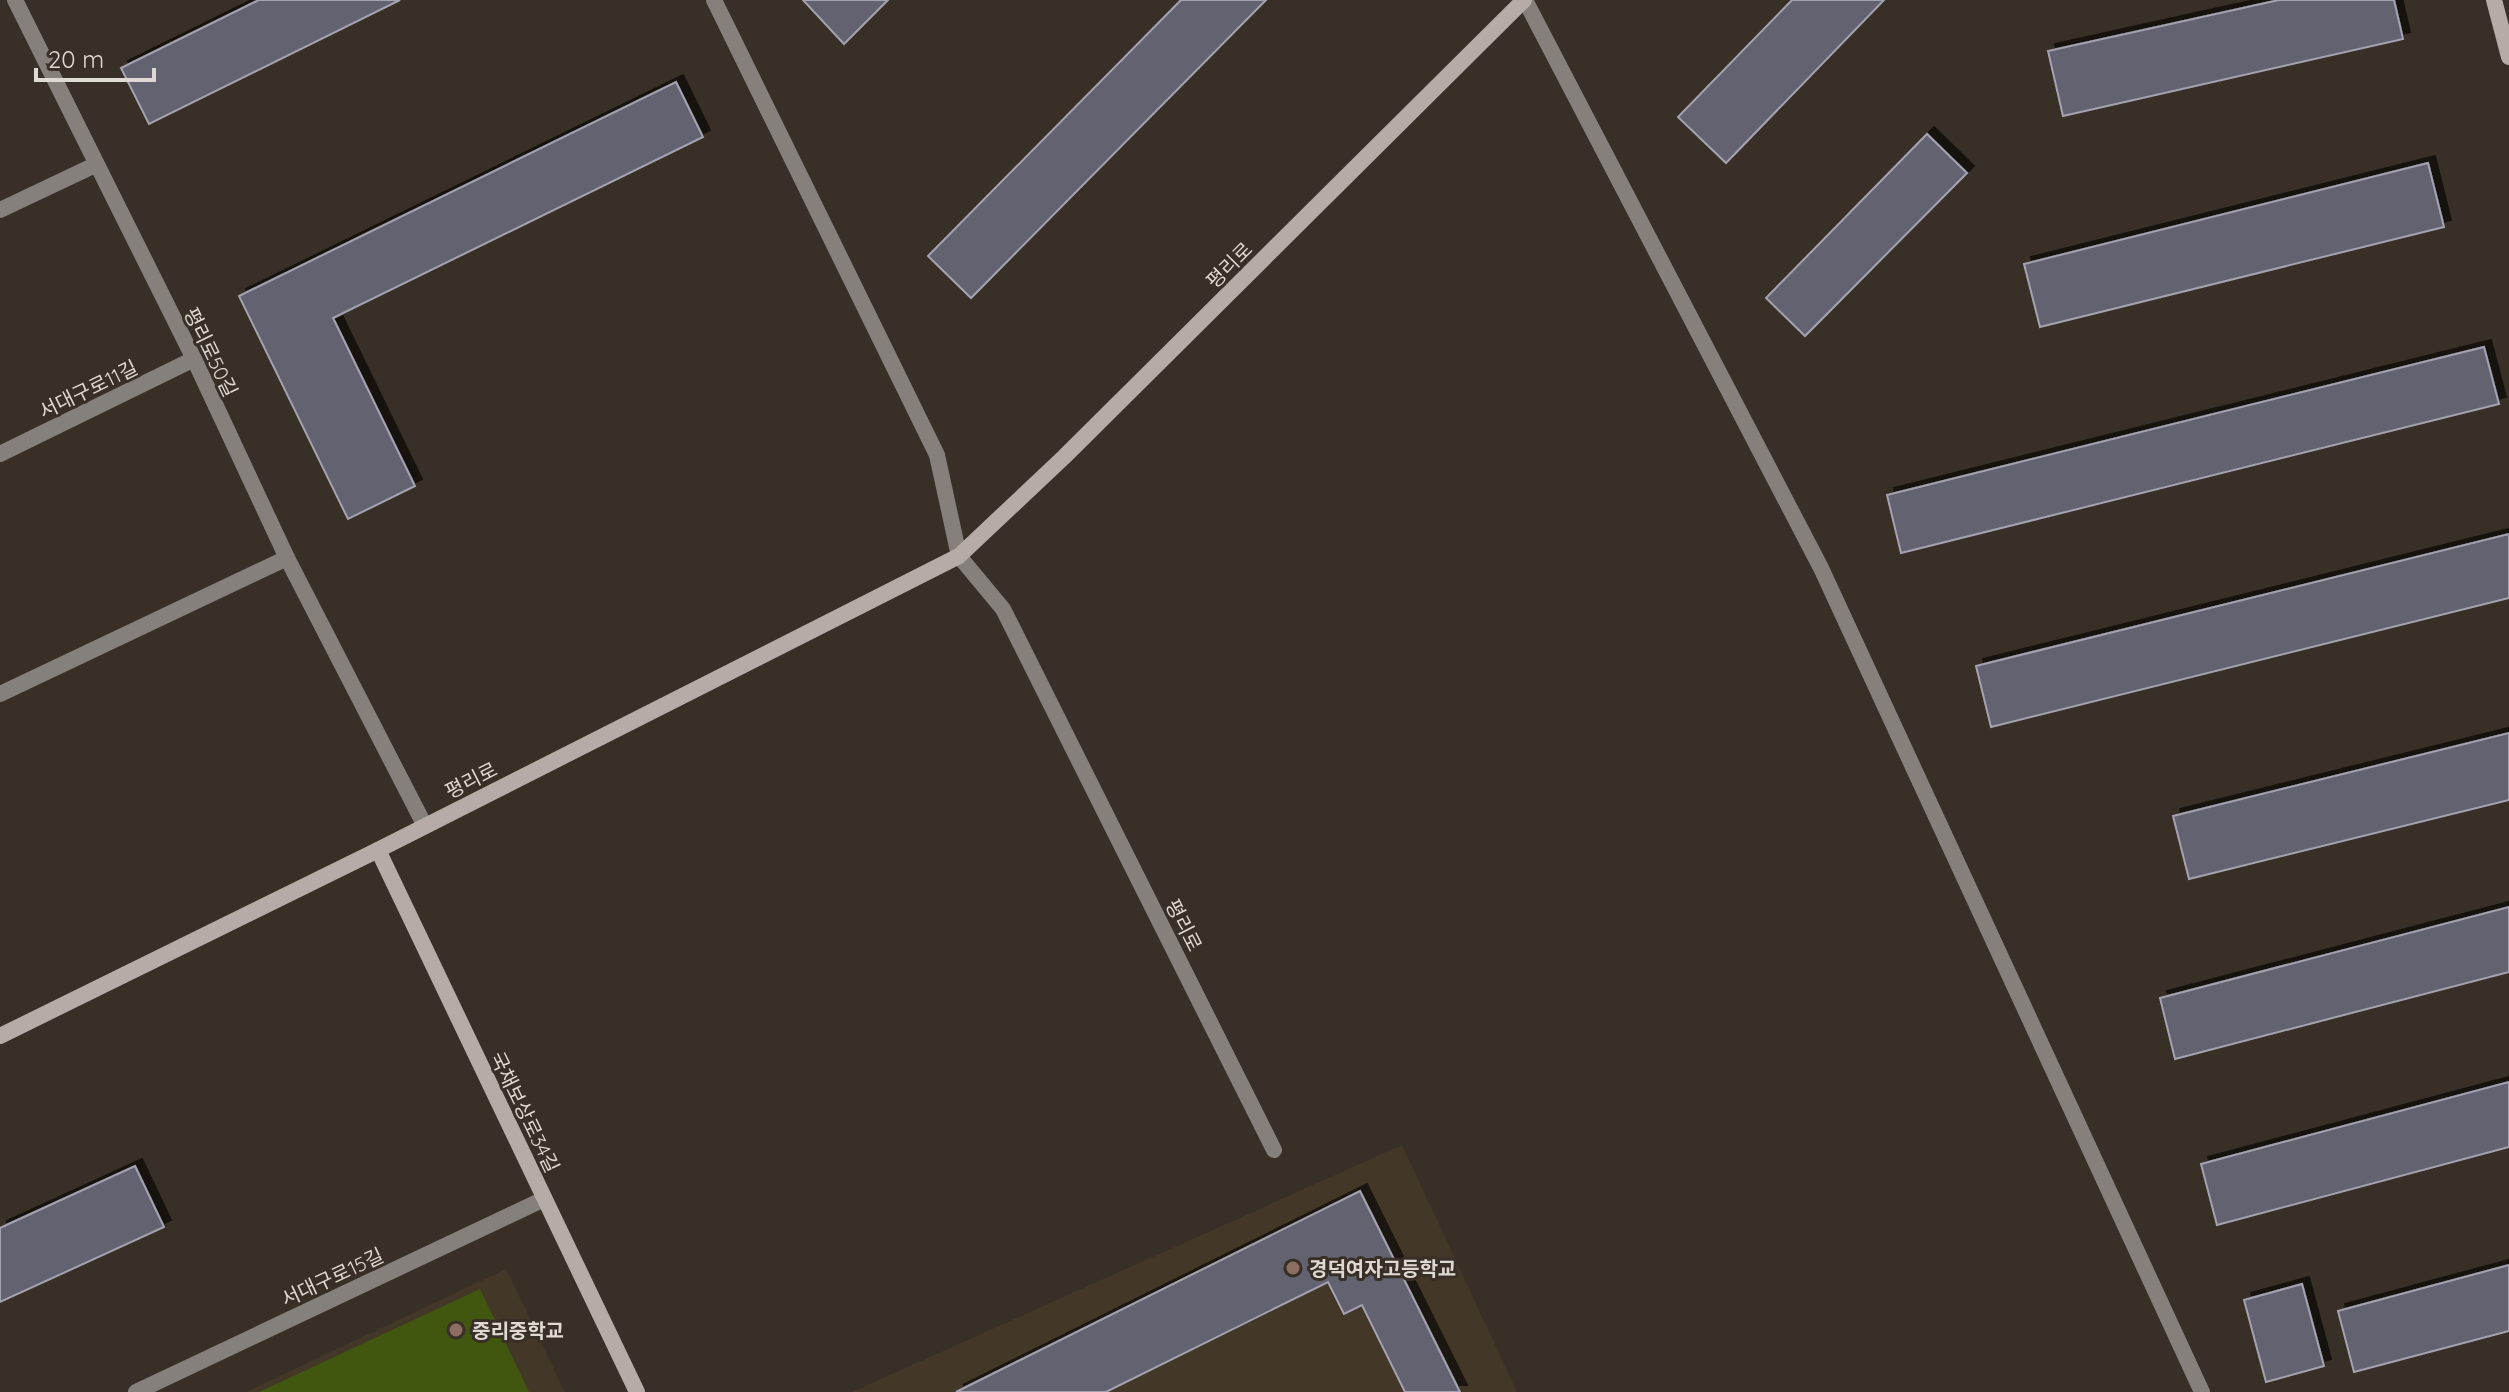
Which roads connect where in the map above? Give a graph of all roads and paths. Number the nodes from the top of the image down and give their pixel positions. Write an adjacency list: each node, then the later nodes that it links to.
1 (15, 0): 6 (street, 평리로50길)
2 (714, 0): 10 (street)
3 (1524, 0): 10 (main road, 평리로); 20 (street)
4 (2494, 0): 5 (main road)
5 (2509, 57)
6 (95, 165): 7 (street); 8 (street, 평리로50길)
7 (0, 210)
8 (194, 359): 9 (street, 서대구로11길); 11 (street, 평리로50길)
9 (0, 454)
10 (959, 556): 13 (main road, 평리로); 16 (street, 평리로)
11 (287, 558): 12 (street); 13 (street, 평리로50길)
12 (0, 694)
13 (425, 826): 14 (main road, 평리로)
14 (378, 850): 15 (main road, 평리로); 17 (main road, 국채보상로34길)
15 (0, 1036)
16 (1274, 1150)
17 (544, 1199): 18 (street, 서대구로15길); 19 (main road, 국채보상로34길)
18 (136, 1392)
19 (637, 1392)
20 (2202, 1392)

